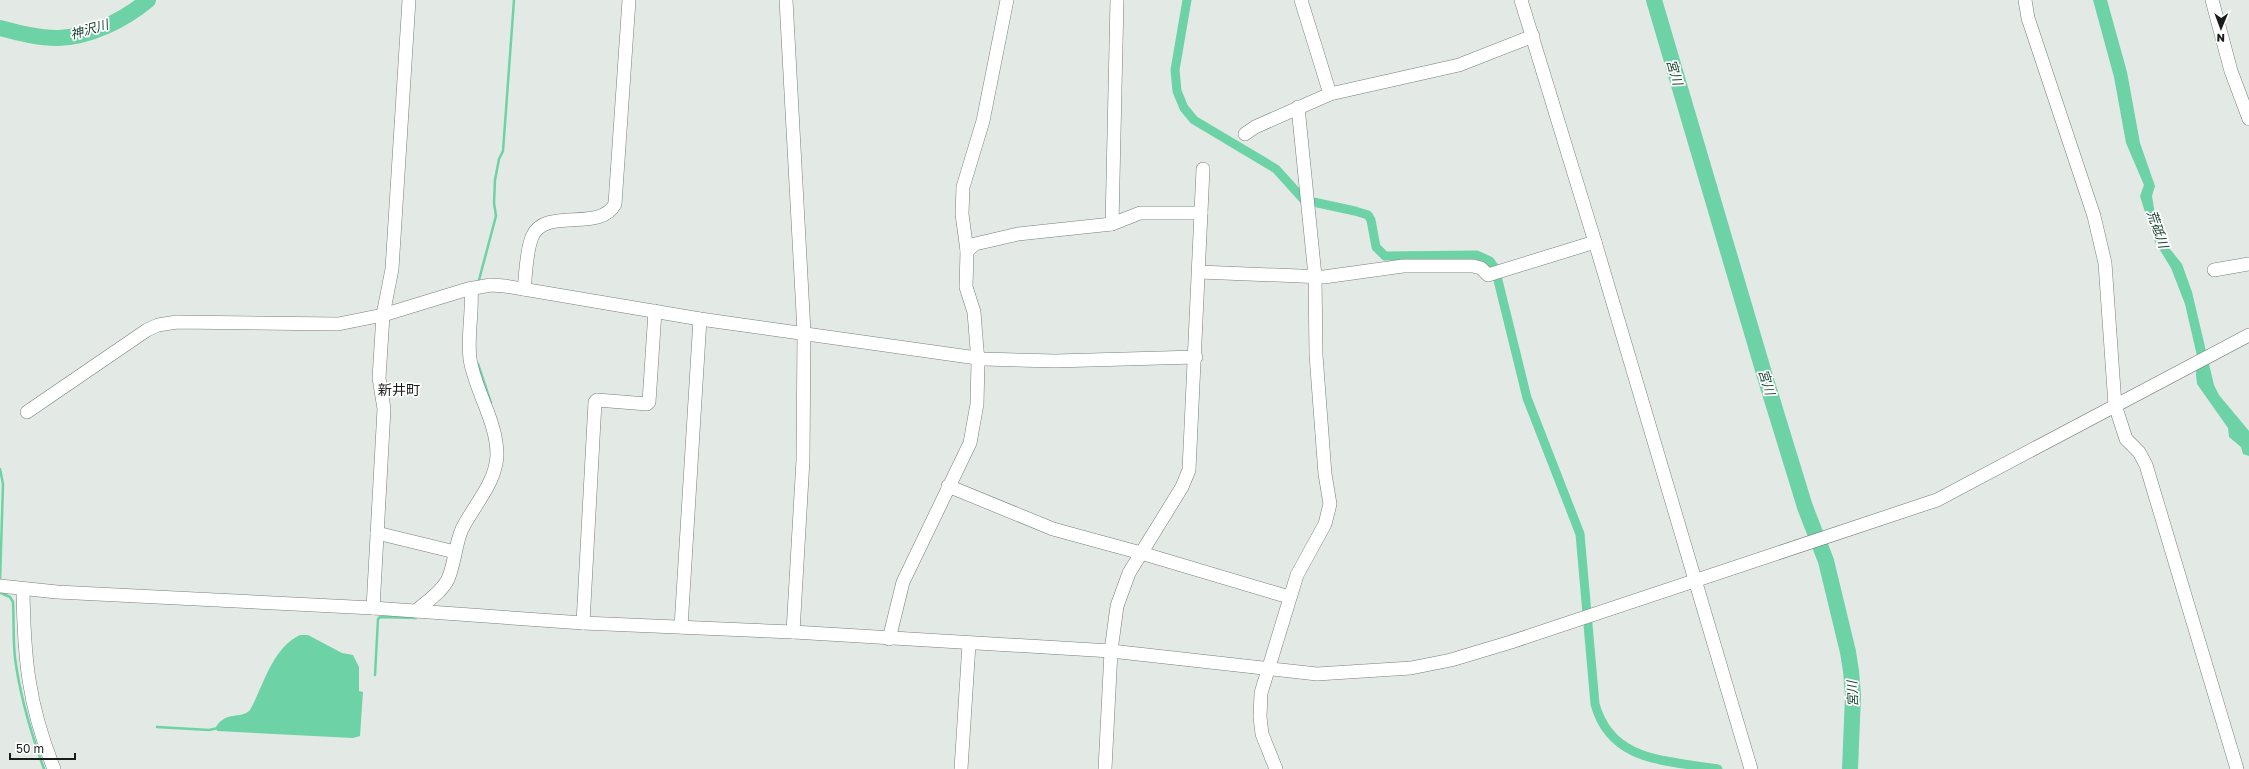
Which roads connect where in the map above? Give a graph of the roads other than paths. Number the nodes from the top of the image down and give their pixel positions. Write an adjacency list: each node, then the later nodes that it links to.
1 (409, 0): 27 (street)
2 (629, 0): 25 (street)
3 (786, 0): 29 (street)
4 (1007, 0): 19 (street)
5 (1117, 0): 17 (street)
6 (1302, 0): 11 (street)
7 (1520, 0): 10 (street)
8 (2025, 0): 33 (street)
9 (2212, 0): 13 (street)
10 (1533, 36): 11 (street); 18 (street)
11 (1330, 94): 12 (street)
12 (1298, 107): 14 (street); 23 (street)
13 (2249, 119)
14 (1245, 134)
15 (1203, 169): 16 (street)
16 (1201, 213): 17 (street); 22 (street)
17 (1112, 224): 19 (street)
18 (1595, 242): 23 (street); 39 (street)
19 (967, 251): 32 (street)
20 (2249, 264): 21 (street)
21 (2214, 270)
22 (1199, 272): 23 (street); 31 (street)
23 (1316, 276): 42 (street)
24 (471, 289): 25 (street); 27 (street); 37 (street)
25 (524, 289): 26 (street)
26 (655, 311): 28 (street); 45 (street)
27 (383, 315): 34 (street); 36 (street)
28 (700, 318): 29 (street); 46 (street)
29 (804, 332): 32 (street); 47 (street)
30 (2244, 338): 33 (street)
31 (1196, 356): 32 (street); 38 (street)
32 (976, 357): 35 (street)
33 (2116, 405): 39 (street); 57 (street)
34 (27, 412)
35 (948, 486): 38 (street); 48 (street)
36 (377, 533): 37 (street); 43 (street)
37 (455, 552): 44 (street)
38 (1141, 553): 42 (street); 50 (street)
39 (1695, 580): 51 (street); 56 (street)
40 (0, 586): 41 (street)
41 (23, 589): 43 (street); 52 (street)
42 (1289, 598): 51 (street)
43 (373, 608): 44 (street)
44 (416, 611): 45 (street)
45 (583, 623): 46 (street)
46 (681, 627): 47 (street)
47 (793, 632): 48 (street)
48 (889, 639): 49 (street)
49 (969, 644): 50 (street); 53 (street)
50 (1111, 651): 51 (street); 54 (street)
51 (1269, 670): 55 (street)
52 (54, 769)
53 (961, 769)
54 (1105, 769)
55 (1276, 769)
56 (1751, 769)
57 (2237, 769)

